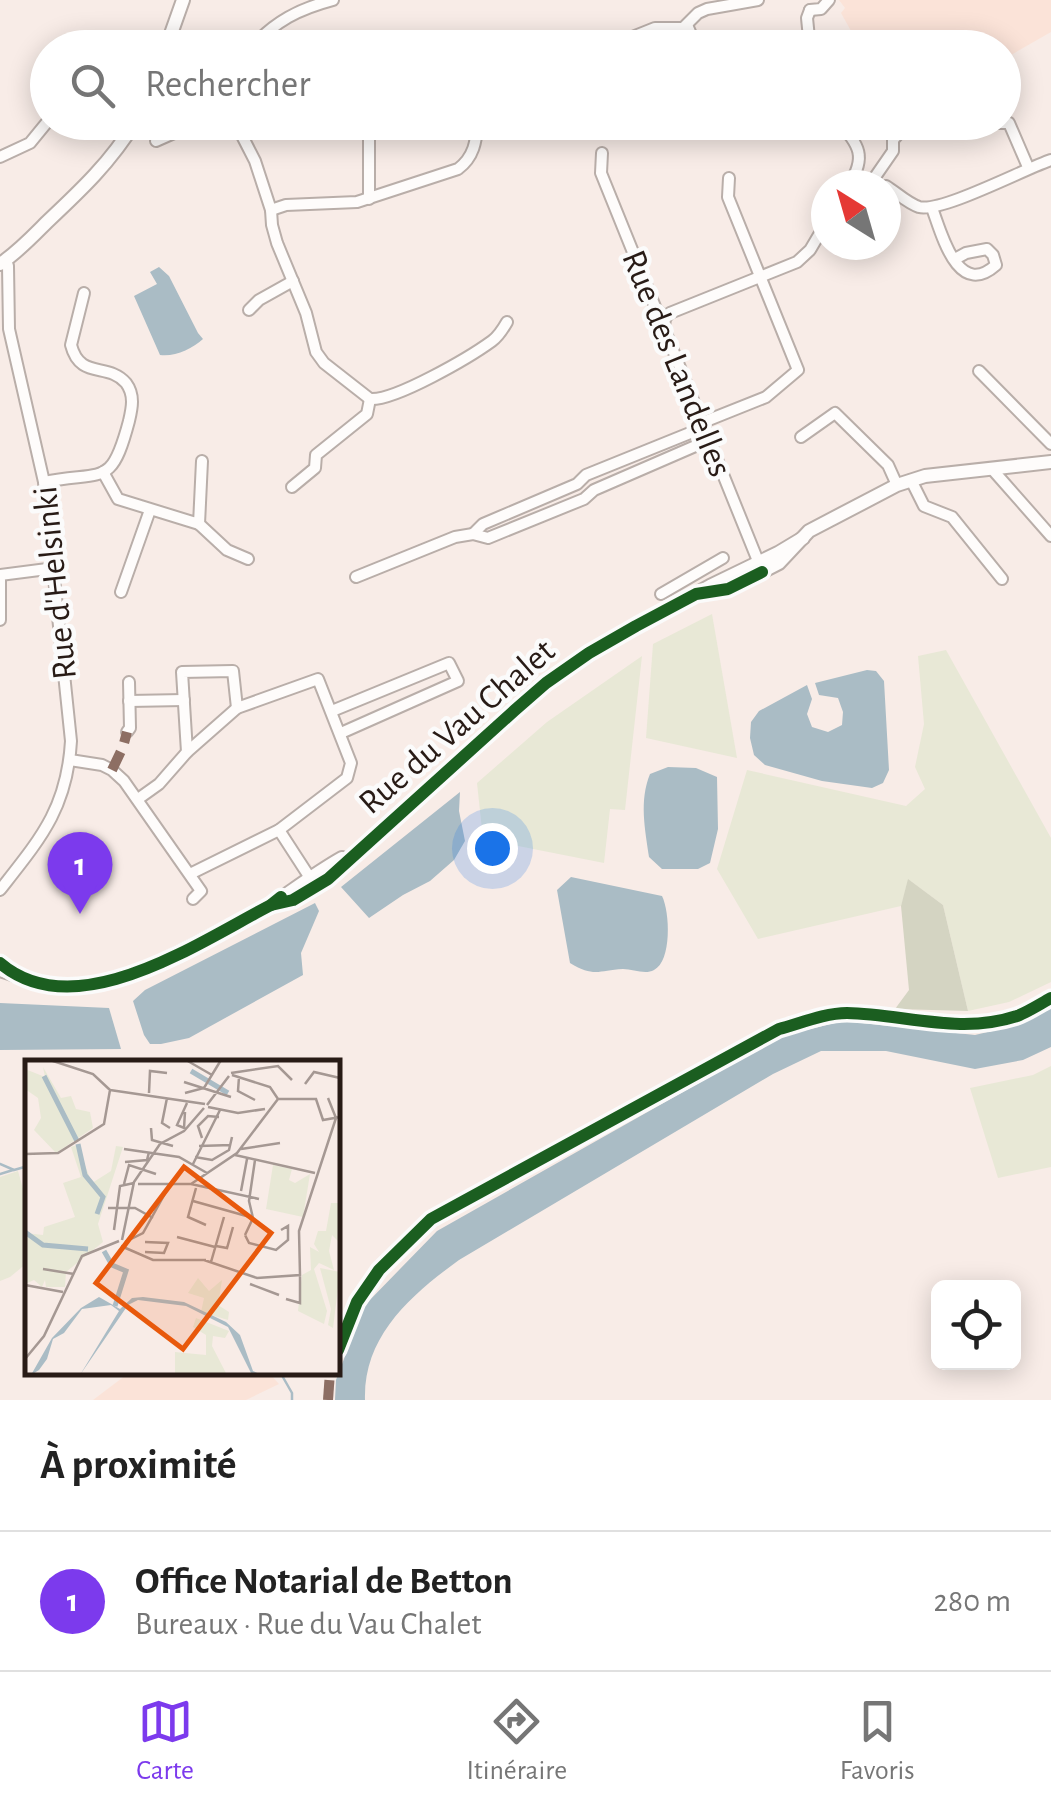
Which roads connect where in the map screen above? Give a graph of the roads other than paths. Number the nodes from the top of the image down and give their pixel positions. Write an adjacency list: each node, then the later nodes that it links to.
1 (182, 0): 7 (street)
2 (333, 0): 8 (street)
3 (758, 0): 5 (street)
4 (829, 0): 11 (street)
5 (738, 1): 6 (street)
6 (687, 25): 9 (street); 10 (street)
7 (172, 30)
8 (268, 30)
9 (650, 30)
10 (689, 30)
11 (808, 30)
12 (32, 140): 21 (street)
13 (123, 140): 35 (street)
14 (244, 140): 32 (street)
15 (369, 140): 30 (street)
16 (474, 140): 30 (street)
17 (853, 140): 23 (street)
18 (892, 140): 27 (street)
19 (1016, 140): 24 (street)
20 (602, 153): 40 (street, Rue des Landelles)
21 (0, 157)
22 (1051, 160): 24 (street)
23 (860, 167): 25 (street); 26 (street)
24 (1028, 167): 31 (street)
25 (858, 170)
26 (864, 170)
27 (880, 170)
28 (730, 178): 36 (street)
29 (901, 196): 31 (street)
30 (369, 198): 32 (street)
31 (932, 208): 34 (street)
32 (271, 210): 37 (street)
33 (811, 246): 36 (street)
34 (954, 259)
35 (3, 262): 42 (street, Rue d'Helsinki)
36 (761, 276): 40 (street); 46 (street)
37 (292, 282): 39 (street); 45 (street)
38 (84, 293): 52 (street)
39 (249, 310)
40 (664, 318): 46 (street, Rue des Landelles)
41 (507, 322): 45 (street)
42 (14, 354): 43 (street); 55 (street, Rue d'Helsinki)
43 (0, 359)
44 (979, 370): 48 (street)
45 (370, 398): 57 (street)
46 (704, 428): 53 (street); 58 (street); 65 (street, Rue des Landelles)
47 (802, 437): 56 (street)
48 (1051, 444)
49 (202, 461): 60 (street)
50 (1051, 462): 51 (street, Rue du Vau Chalet)
51 (992, 468): 54 (street, Rue du Vau Chalet); 62 (street)
52 (103, 472): 55 (street); 59 (street)
53 (586, 475): 58 (street); 61 (street)
54 (912, 480): 56 (street, Rue du Vau Chalet); 69 (street)
55 (44, 482): 66 (street, Rue d'Helsinki)
56 (897, 485): 65 (street, Rue du Vau Chalet)
57 (292, 487)
58 (594, 490): 61 (street)
59 (150, 510): 60 (street); 71 (street)
60 (198, 524): 64 (street)
61 (473, 534): 68 (street)
62 (1051, 536)
63 (722, 558): 70 (street)
64 (248, 559)
65 (760, 567): 73 (street, Rue du Vau Chalet)
66 (55, 568): 67 (street); 83 (street, Rue d'Helsinki)
67 (0, 578): 74 (street)
68 (356, 578)
69 (1002, 579)
70 (685, 580): 72 (street); 73 (street)
71 (120, 592)
72 (661, 594)
73 (696, 594): 87 (street, Rue du Vau Chalet)
74 (0, 620)
75 (129, 682): 77 (street)
76 (184, 700): 77 (street); 78 (street); 82 (street)
77 (130, 701): 80 (street)
78 (237, 708): 79 (street); 82 (street)
79 (332, 711): 81 (street); 81 (street)
80 (127, 732)
81 (341, 734): 85 (street)
82 (187, 752): 84 (street)
83 (70, 760): 84 (street); 88 (street, Rue d'Helsinki)
84 (138, 798): 86 (street)
85 (279, 830): 86 (street); 87 (street)
86 (190, 874): 89 (street)
87 (313, 882): 90 (street, Rue du Vau Chalet)
88 (0, 890)
89 (193, 899)
90 (4, 969)

